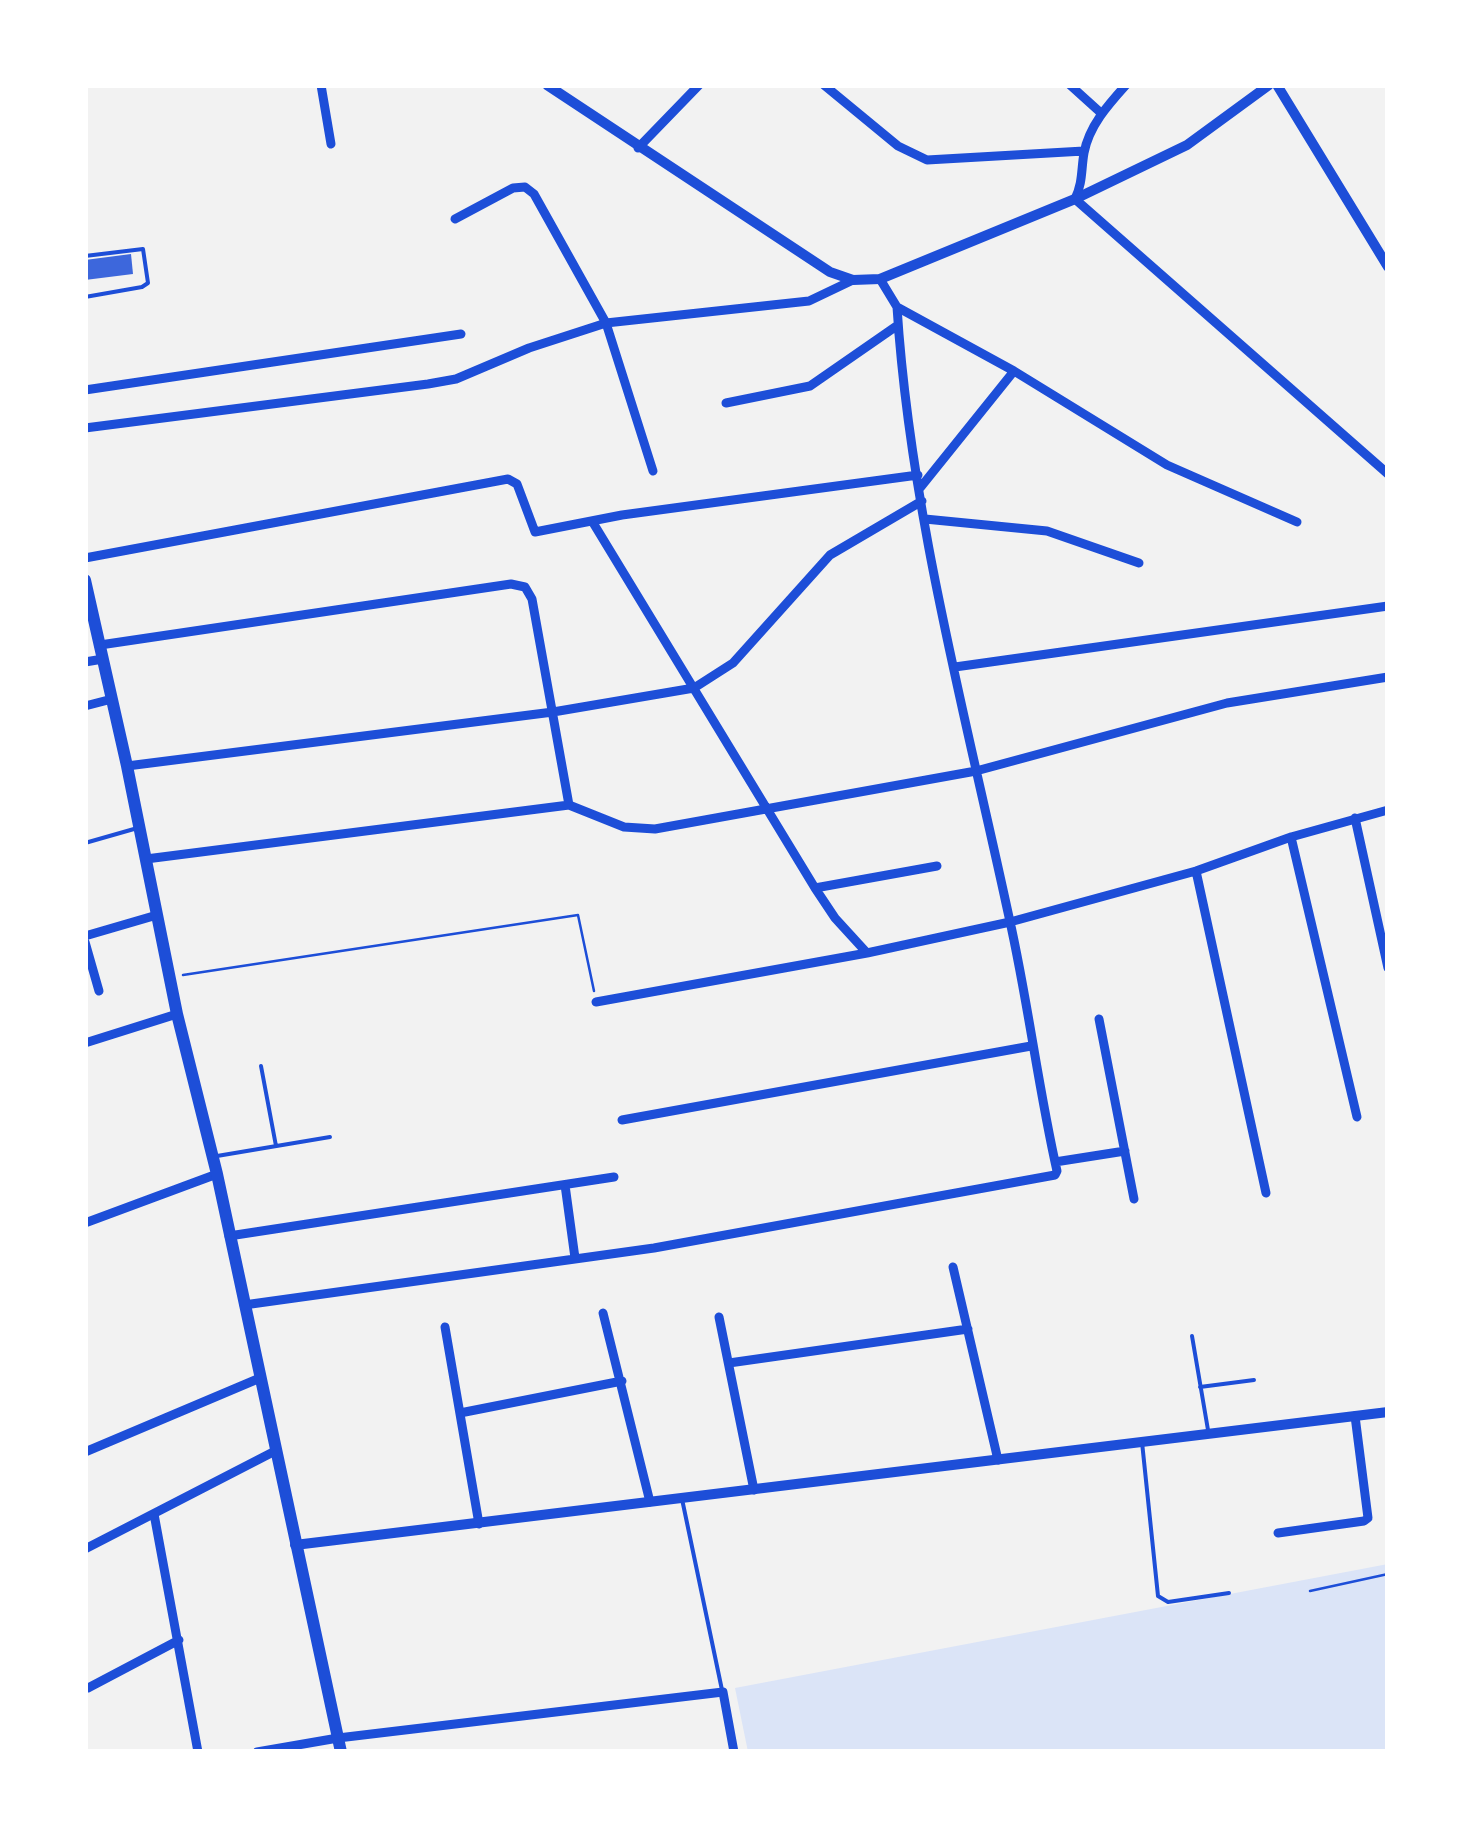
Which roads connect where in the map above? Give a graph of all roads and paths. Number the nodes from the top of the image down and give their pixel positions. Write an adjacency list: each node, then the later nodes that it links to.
1 (320, 85): 10 (street)
2 (548, 85): 11 (street)
3 (699, 85): 11 (street)
4 (824, 85): 12 (street)
5 (1070, 85): 9 (street)
6 (1126, 85): 9 (street)
7 (1269, 85): 13 (street)
8 (1277, 85): 16 (street)
9 (1101, 113): 12 (street)
10 (331, 144)
11 (638, 148): 18 (street)
12 (1084, 151): 13 (street)
13 (1075, 199): 17 (street); 30 (street)
14 (456, 220): 21 (street)
15 (85, 256): 19 (lane)
16 (1388, 267)
17 (880, 279): 18 (street); 20 (street)
18 (852, 280): 21 (street)
19 (85, 297)
20 (897, 306): 22 (street); 24 (street)
21 (606, 324): 27 (street); 28 (street)
22 (898, 324): 26 (street); 29 (street)
23 (461, 334): 25 (street)
24 (1014, 371): 31 (street); 35 (street)
25 (85, 390)
26 (726, 403)
27 (85, 428)
28 (653, 472)
29 (918, 474): 31 (street); 34 (street)
30 (1388, 474)
31 (920, 488): 32 (street)
32 (922, 501): 33 (street); 44 (street)
33 (925, 519): 37 (street); 42 (street)
34 (592, 520): 36 (street); 44 (street)
35 (1297, 522)
36 (85, 558)
37 (1139, 563)
38 (85, 580): 40 (main road)
39 (1388, 606): 42 (street)
40 (102, 652): 41 (street); 45 (main road); 47 (street)
41 (85, 662)
42 (954, 668): 49 (street)
43 (1388, 677): 49 (street)
44 (694, 688): 47 (street); 51 (street)
45 (112, 699): 46 (street); 48 (main road)
46 (85, 706)
47 (553, 712): 48 (street); 50 (street)
48 (127, 766): 54 (main road)
49 (976, 771): 51 (street); 62 (street)
50 (569, 805): 51 (street); 57 (street)
51 (768, 808): 60 (street)
52 (1388, 810): 53 (street)
53 (1354, 818): 55 (street); 65 (street)
54 (139, 828): 56 (lane); 57 (main road)
55 (1291, 838): 59 (street); 74 (street)
56 (85, 843)
57 (146, 859): 61 (main road)
58 (937, 866): 60 (street)
59 (1196, 871): 62 (street); 84 (street)
60 (815, 888): 64 (street)
61 (158, 915): 63 (street); 66 (main road)
62 (1010, 922): 64 (street); 72 (street)
63 (85, 940): 67 (street)
64 (867, 953): 68 (street)
65 (1388, 968)
66 (170, 977): 68 (path); 69 (main road)
67 (99, 991)
68 (596, 1002)
69 (177, 1014): 71 (street); 79 (main road)
70 (1099, 1019): 78 (street)
71 (85, 1044)
72 (1031, 1046): 75 (street); 80 (street)
73 (261, 1066): 77 (lane)
74 (1357, 1116)
75 (622, 1120)
76 (330, 1137): 77 (lane)
77 (276, 1146): 79 (lane)
78 (1125, 1151): 80 (street); 85 (street)
79 (212, 1157): 81 (main road)
80 (1055, 1162): 88 (street)
81 (217, 1174): 86 (street); 87 (main road)
82 (614, 1177): 83 (street)
83 (565, 1185): 87 (street); 88 (street)
84 (1266, 1194)
85 (1134, 1199)
86 (85, 1224)
87 (229, 1236): 90 (main road)
88 (575, 1258): 90 (street)
89 (952, 1266): 94 (street)
90 (244, 1305): 97 (main road)
91 (603, 1313): 99 (street)
92 (719, 1317): 96 (street)
93 (445, 1327): 102 (street)
94 (968, 1329): 96 (street); 108 (street)
95 (1192, 1336): 100 (lane)
96 (728, 1363): 109 (street)
97 (260, 1378): 106 (main road); 107 (street)
98 (1254, 1380): 100 (lane)
99 (622, 1381): 102 (street); 111 (street)
100 (1198, 1387): 104 (lane)
101 (1388, 1412): 103 (street)
102 (460, 1413): 113 (street)
103 (1355, 1416): 104 (street); 114 (street)
104 (1209, 1434): 105 (street)
105 (1142, 1442): 108 (street); 119 (lane)
106 (277, 1450): 112 (street); 115 (main road)
107 (85, 1452)
108 (998, 1460): 109 (street)
109 (754, 1490): 110 (street)
110 (682, 1498): 111 (street); 122 (lane)
111 (650, 1502): 113 (street)
112 (154, 1514): 116 (street); 120 (street)
113 (480, 1524): 115 (street)
114 (1278, 1532)
115 (295, 1545): 123 (main road)
116 (85, 1550)
117 (1388, 1574): 118 (path)
118 (1310, 1591)
119 (1229, 1593)
120 (178, 1640): 121 (street); 124 (street)
121 (88, 1688)
122 (723, 1692): 123 (street); 126 (street)
123 (340, 1745): 125 (street)
124 (198, 1752)
125 (257, 1752)
126 (734, 1752)

